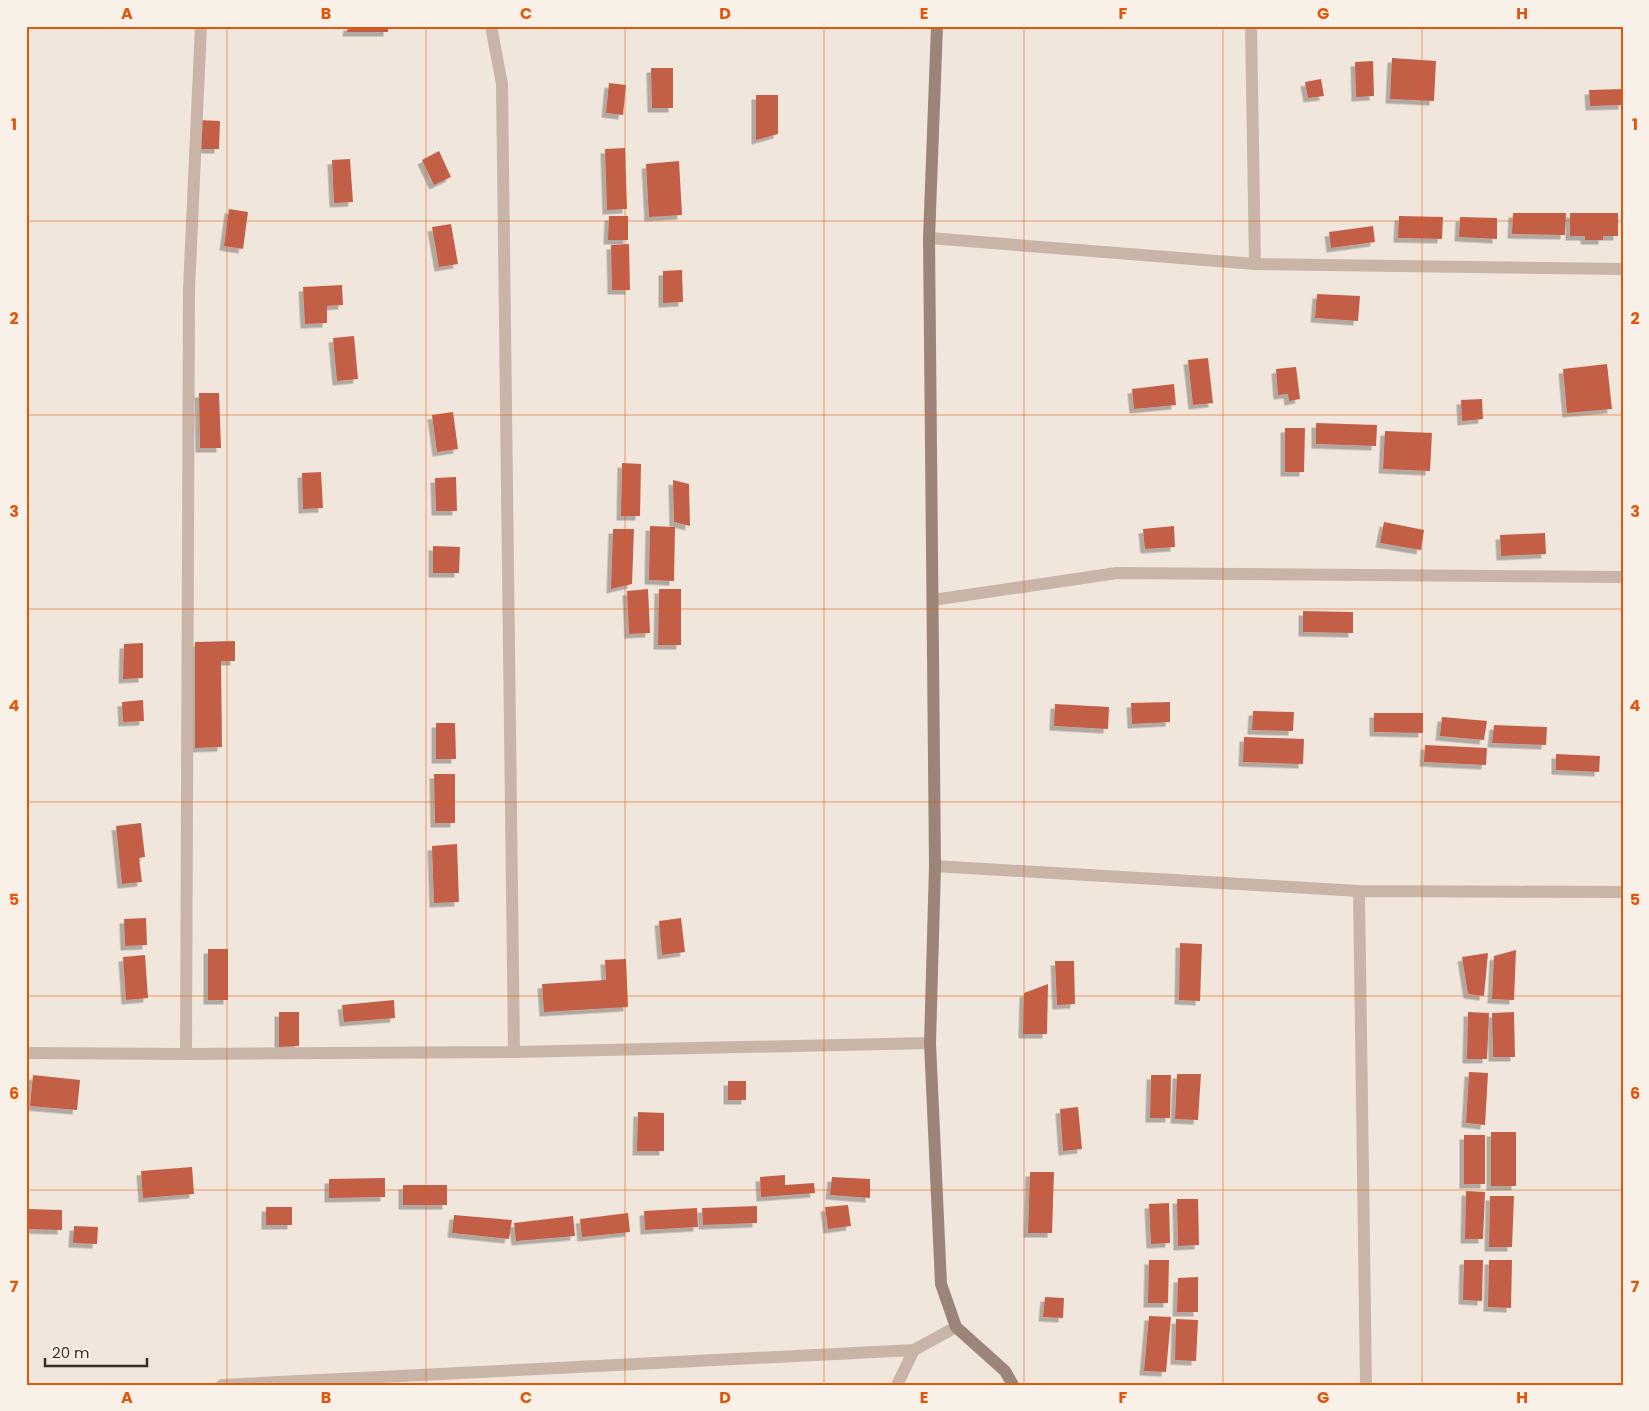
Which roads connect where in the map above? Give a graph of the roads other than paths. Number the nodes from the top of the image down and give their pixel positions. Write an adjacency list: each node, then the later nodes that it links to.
1 (201, 26): 16 (street)
2 (491, 26): 14 (street)
3 (937, 26): 5 (street)
4 (1251, 26): 6 (street)
5 (929, 238): 6 (street); 9 (street)
6 (1255, 264): 7 (street)
7 (1623, 269)
8 (1623, 577): 9 (street)
9 (933, 600): 10 (street)
10 (935, 866): 11 (street); 13 (street)
11 (1359, 891): 12 (street); 22 (street)
12 (1623, 892)
13 (930, 1042): 14 (street); 17 (street)
14 (514, 1052): 16 (street)
15 (26, 1053): 16 (street)
16 (186, 1054)
17 (956, 1327): 18 (street); 21 (street)
18 (914, 1350): 19 (street); 20 (street)
19 (222, 1385)
20 (898, 1385)
21 (1012, 1385)
22 (1366, 1385)

